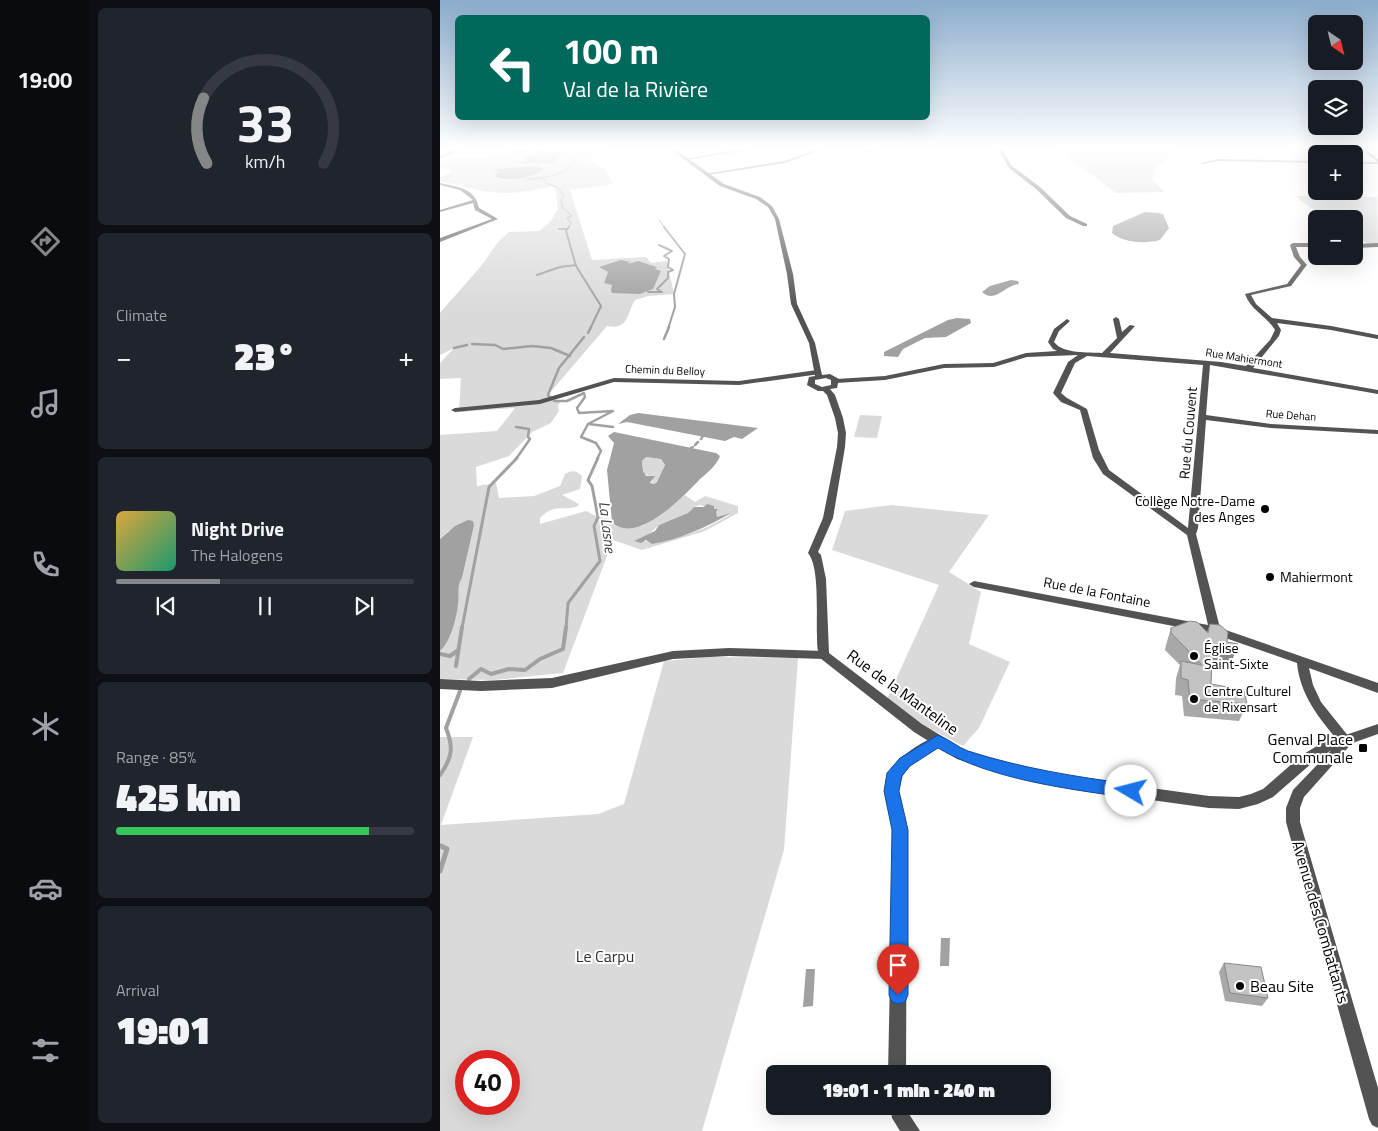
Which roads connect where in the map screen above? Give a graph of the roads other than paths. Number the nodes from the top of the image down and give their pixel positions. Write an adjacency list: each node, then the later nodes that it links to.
1 (476, 201): 7 (street)
2 (473, 202): 5 (street)
3 (765, 202): 22 (street)
4 (1052, 202): 6 (street)
5 (440, 211)
6 (1085, 225)
7 (440, 240)
8 (1308, 245): 12 (street)
9 (1378, 245): 10 (street)
10 (1363, 246)
11 (1116, 319): 16 (street)
12 (1271, 320): 15 (street); 21 (street)
13 (1067, 322): 17 (street)
14 (1132, 326): 16 (street)
15 (1378, 337)
16 (1120, 338): 19 (street)
17 (1068, 352): 18 (street, Rue Mahiermont); 23 (street, Rue Mahiermont)
18 (1086, 353): 19 (street, Rue Mahiermont); 29 (street)
19 (1105, 354): 20 (street, Rue Mahiermont)
20 (1207, 363): 21 (street, Rue Mahiermont); 27 (street, Rue du Couvent)
21 (1250, 368): 25 (street, Rue Mahiermont)
22 (818, 374): 23 (street); 24 (street); 26 (street, Chemin du Belloy)
23 (836, 381): 24 (street)
24 (826, 388): 32 (street)
25 (1378, 392)
26 (455, 410)
27 (1204, 417): 28 (street, Rue Dehan); 29 (street, Rue du Couvent)
28 (1378, 432)
29 (1191, 534): 31 (street)
30 (974, 584): 31 (street, Rue de la Fontaine)
31 (1215, 630): 33 (street, Rue de la Fontaine)
32 (824, 655): 34 (street); 37 (street, Rue de la Manteline)
33 (1302, 661): 35 (street, Rue de la Fontaine); 38 (street)
34 (440, 684)
35 (1378, 688)
36 (1378, 729): 38 (street, Rue de la Manteline)
37 (938, 741): 38 (street, Rue de la Manteline); 39 (street)
38 (1347, 742): 41 (street, Avenue des Combattants)
39 (897, 1065)
40 (900, 1115): 42 (street)
41 (1378, 1119)
42 (911, 1131)

